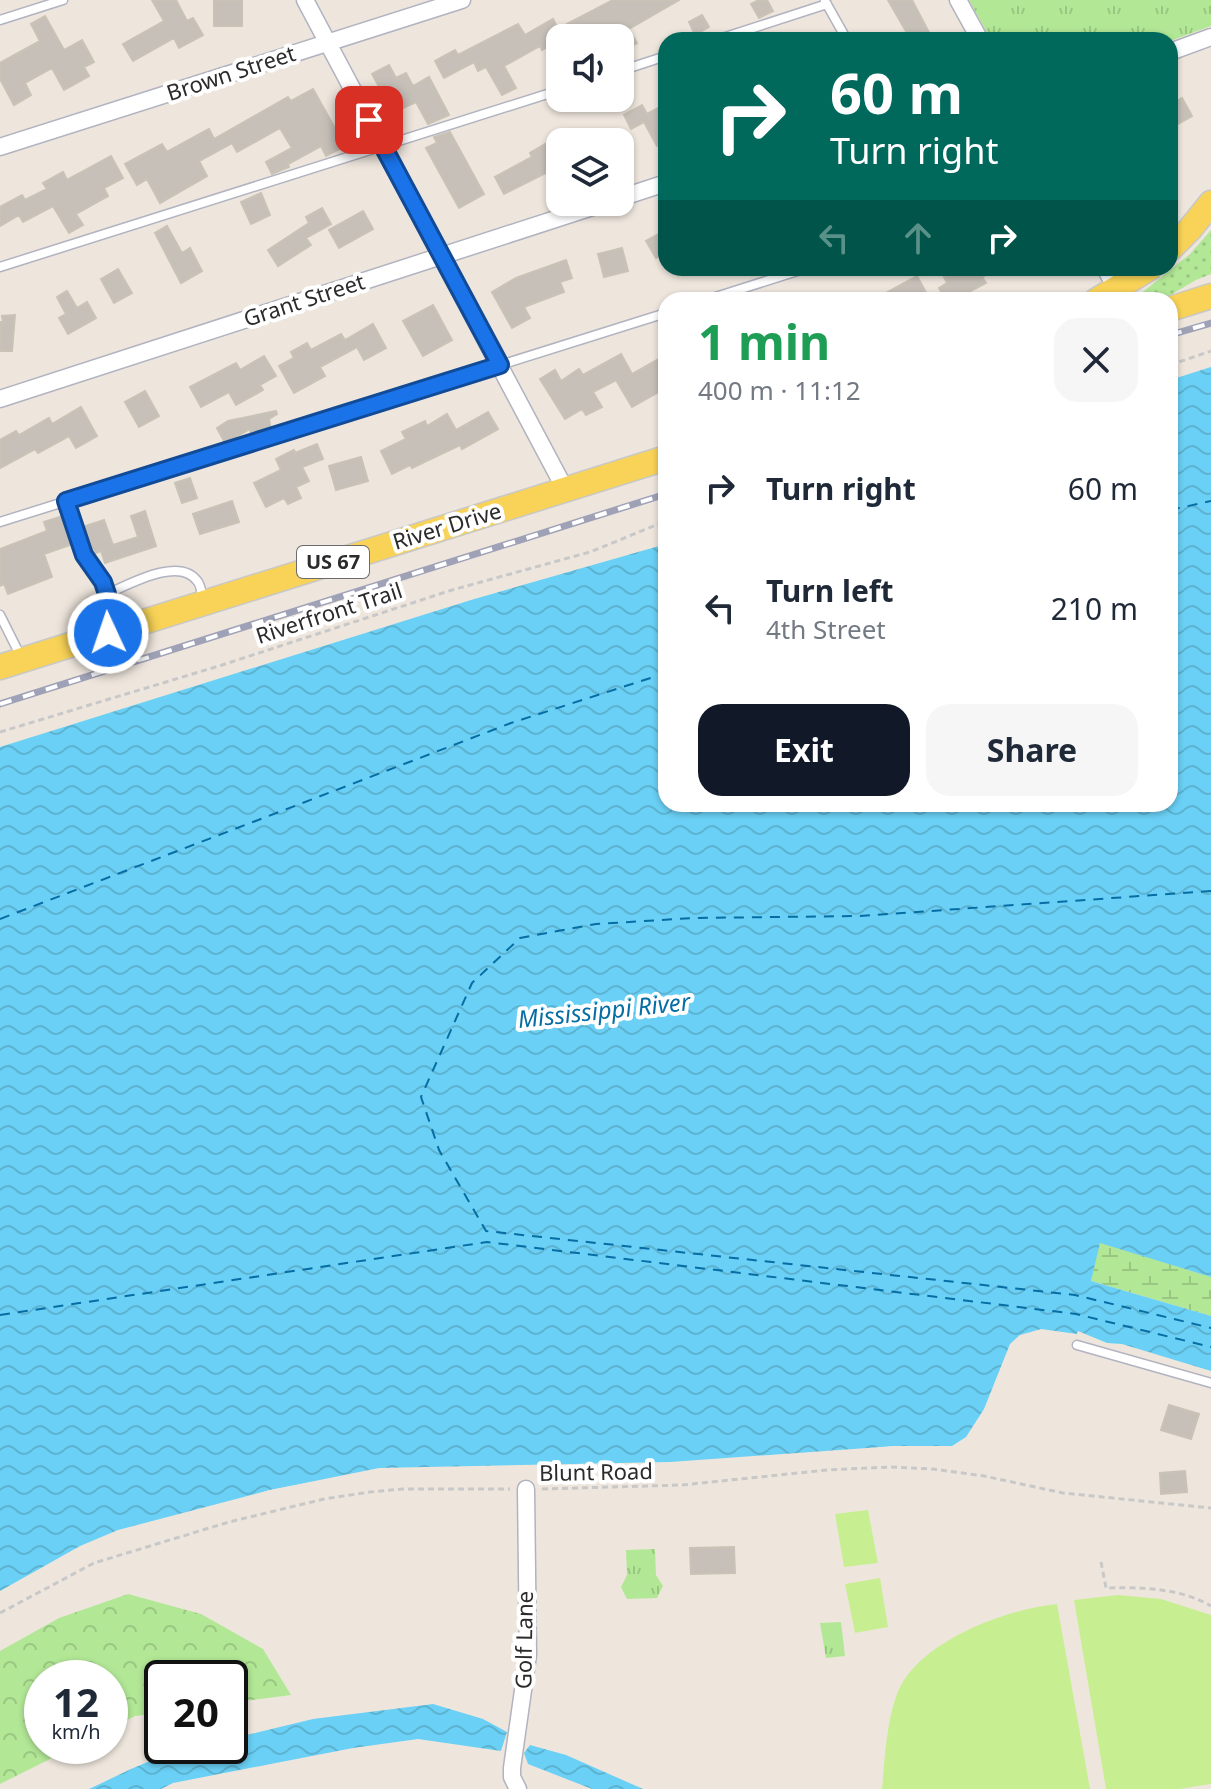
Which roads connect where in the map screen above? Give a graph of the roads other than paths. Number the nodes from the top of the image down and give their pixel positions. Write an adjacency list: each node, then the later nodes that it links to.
1 (63, 0): 6 (lane)
2 (305, 0): 11 (street)
3 (462, 0): 11 (street, Brown Street)
4 (958, 0): 9 (street)
5 (826, 2): 7 (lane); 8 (lane)
6 (0, 20)
7 (739, 32)
8 (843, 32)
9 (976, 32)
10 (1211, 37): 12 (street)
11 (327, 42): 16 (street); 17 (street, Brown Street)
12 (1178, 49)
13 (658, 59): 14 (lane)
14 (634, 66)
15 (546, 94): 16 (lane)
16 (383, 146): 23 (street); 24 (lane)
17 (0, 147)
18 (658, 186): 19 (street)
19 (634, 193)
20 (1211, 203): 22 (main road)
21 (564, 216): 23 (street, Grant Street)
22 (1178, 241)
23 (441, 255): 32 (street); 33 (street, Grant Street)
24 (0, 267)
25 (782, 276): 27 (lane)
26 (1139, 276): 28 (main road)
27 (731, 292)
28 (1117, 292)
29 (1211, 296): 30 (main road)
30 (1178, 306)
31 (658, 316): 32 (lane)
32 (500, 365): 35 (street); 36 (lane)
33 (0, 399)
34 (658, 460): 35 (main road, River Drive / US 67)
35 (565, 489): 39 (main road, River Drive / US 67)
36 (66, 501): 37 (lane); 38 (lane)
37 (0, 522)
38 (107, 594): 39 (lane); 41 (lane)
39 (204, 603): 41 (main road, River Drive / US 67)
40 (0, 615): 42 (lane)
41 (108, 633): 42 (main road, River Drive / US 67)
42 (11, 663)
43 (1077, 1345): 44 (lane)
44 (1211, 1383)
45 (526, 1489): 46 (street, Golf Lane)
46 (518, 1789)

